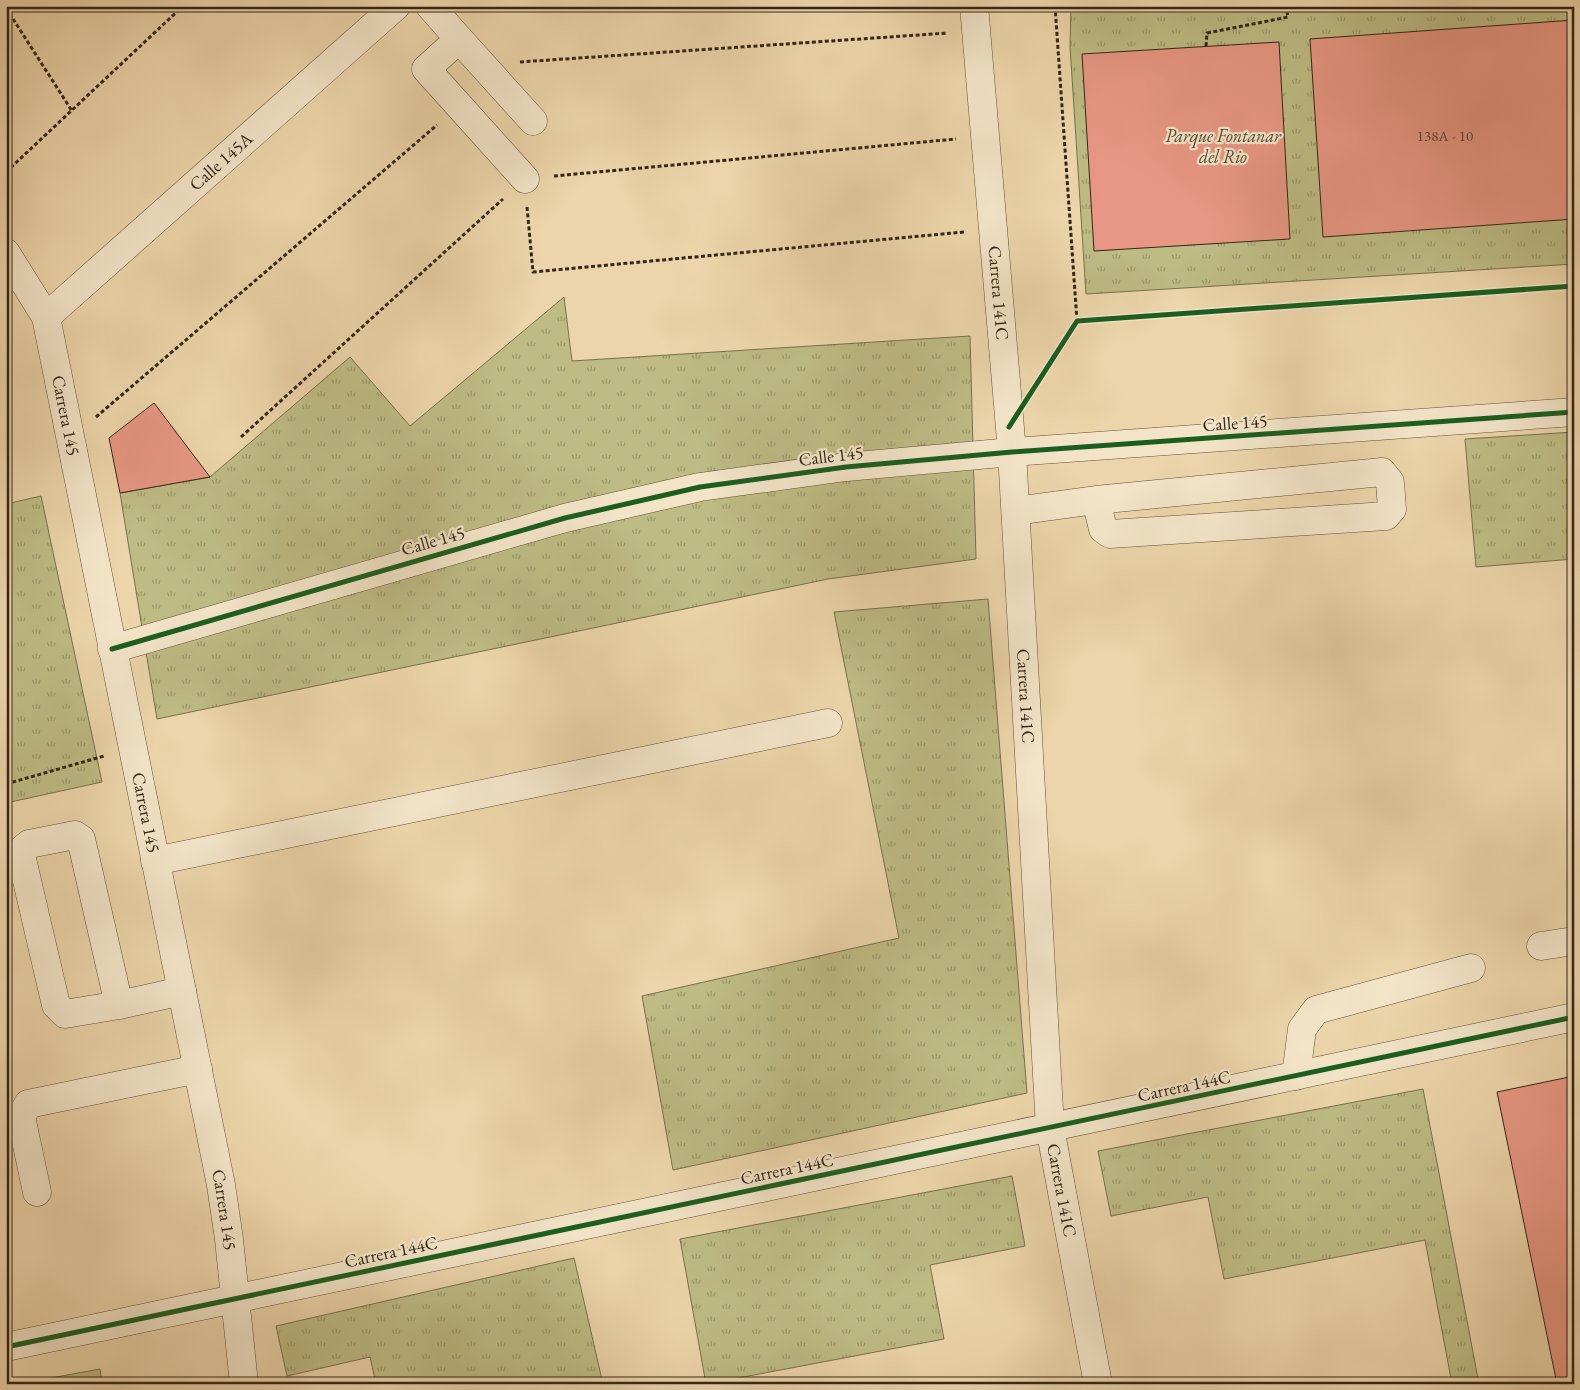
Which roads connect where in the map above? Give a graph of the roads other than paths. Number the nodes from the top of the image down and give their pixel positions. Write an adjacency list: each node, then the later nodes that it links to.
1 (396, 6): 8 (street, Calle 145A)
2 (430, 6): 4 (street)
3 (975, 18): 10 (street, Carrera 141C)
4 (459, 39): 5 (street); 6 (street)
5 (533, 121)
6 (525, 179)
7 (6, 253): 8 (street, Carrera 145)
8 (46, 316): 13 (street, Carrera 145)
9 (1574, 412): 10 (street, Calle 145)
10 (1012, 452): 12 (street, Carrera 141C); 13 (street, Calle 145)
11 (1096, 500): 11 (street); 12 (street)
12 (1016, 511): 24 (street, Carrera 141C)
13 (112, 649): 15 (street, Carrera 145)
14 (828, 723): 15 (street)
15 (155, 861): 19 (street, Carrera 145)
16 (1574, 941): 17 (street)
17 (1541, 946)
18 (1471, 968): 23 (street)
19 (182, 990): 20 (street); 22 (street, Carrera 145)
20 (119, 1005): 20 (street)
21 (1574, 1018): 23 (street, Carrera 144C)
22 (198, 1069): 25 (street); 26 (street, Carrera 145)
23 (1296, 1076): 24 (street, Carrera 144C)
24 (1050, 1128): 26 (street, Carrera 144C); 29 (street, Carrera 141C)
25 (37, 1192)
26 (235, 1299): 27 (street, Carrera 144C); 28 (street, Carrera 145)
27 (6, 1347)
28 (244, 1384)
29 (1098, 1384)

